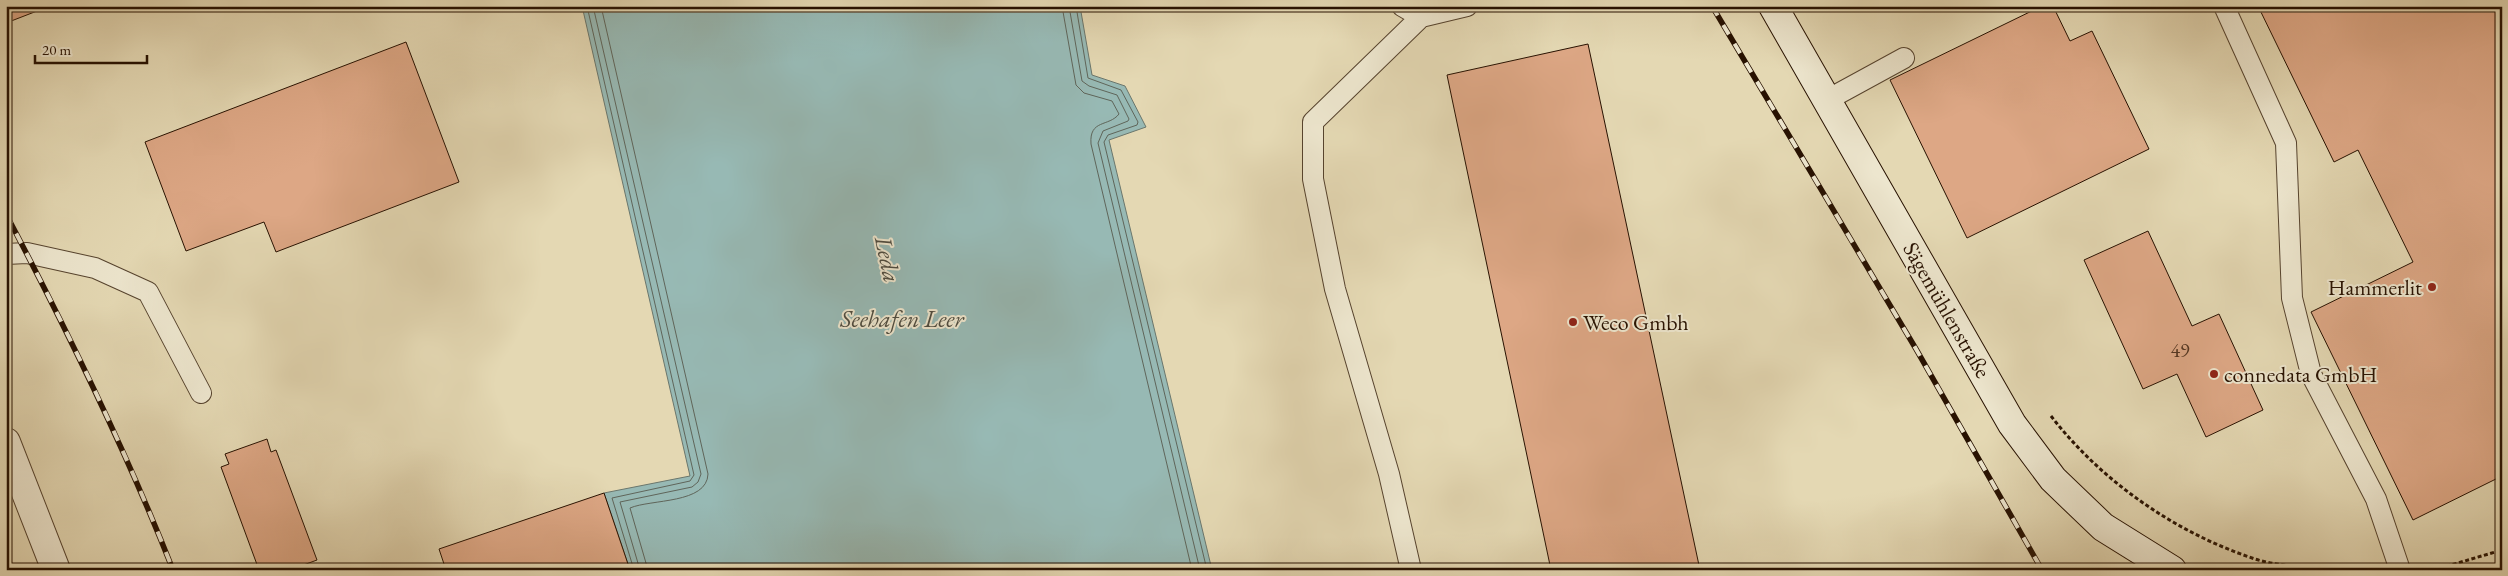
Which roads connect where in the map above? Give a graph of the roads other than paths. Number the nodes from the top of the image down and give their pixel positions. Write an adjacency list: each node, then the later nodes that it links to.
1 (1402, 6): 5 (lane)
2 (1467, 6): 5 (lane)
3 (1773, 6): 7 (street, Sägemühlenstraße)
4 (2224, 6): 14 (lane)
5 (1421, 18): 12 (lane)
6 (1904, 58): 7 (lane)
7 (1827, 100): 13 (street, Sägemühlenstraße)
8 (6, 254): 9 (lane)
9 (201, 393)
10 (6, 442): 11 (street)
11 (56, 570)
12 (1411, 570)
13 (2172, 570)
14 (2400, 570)

